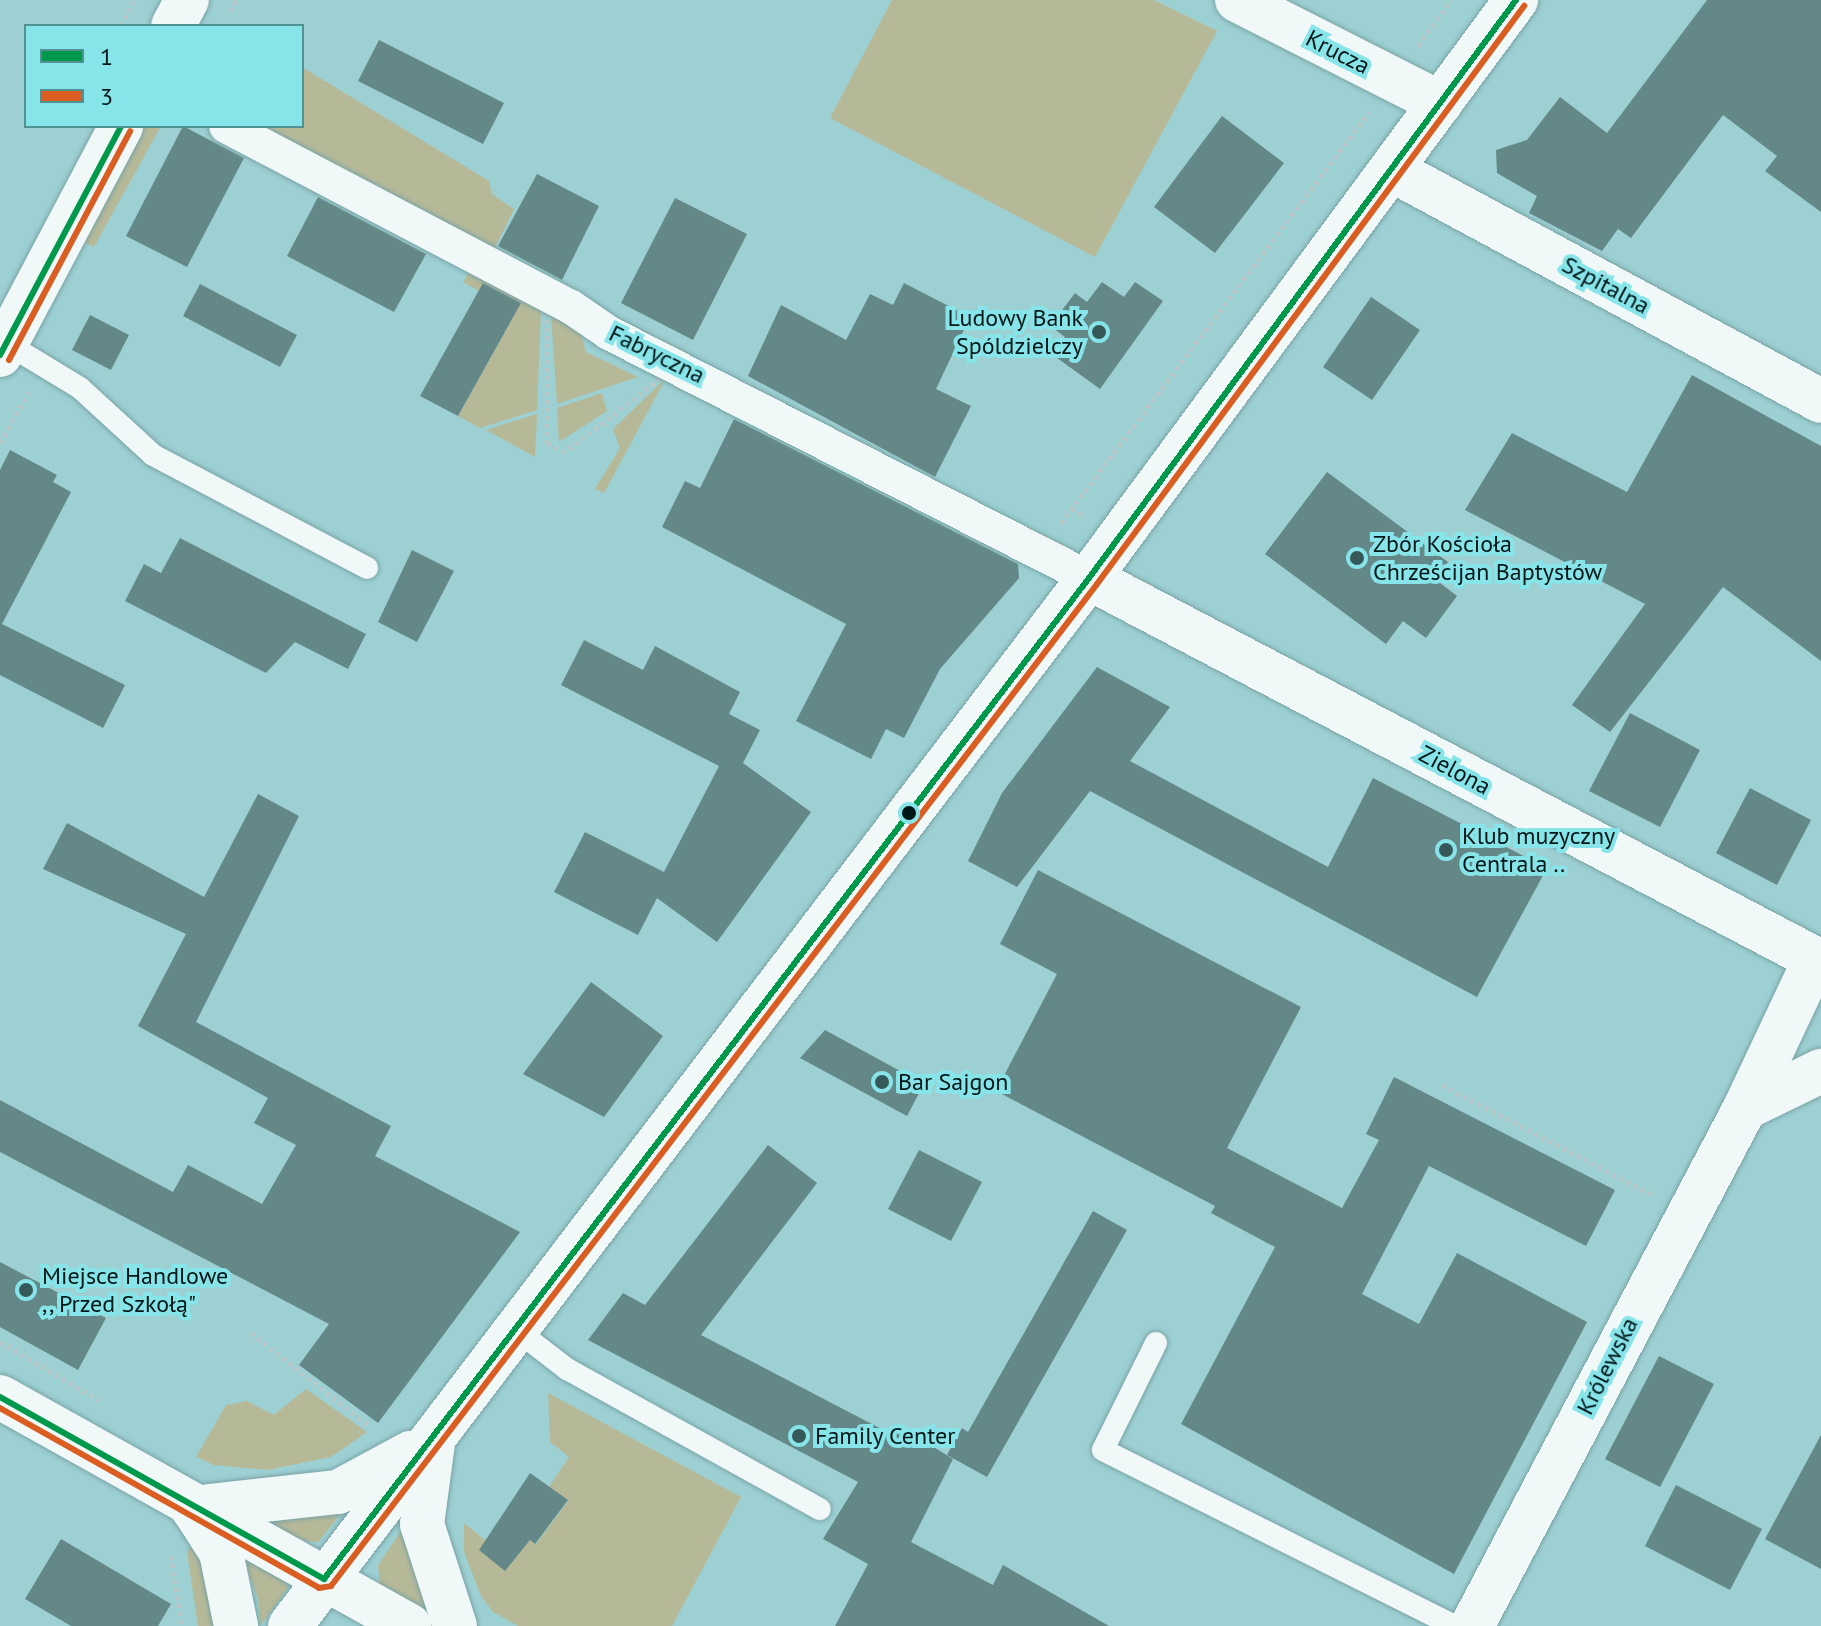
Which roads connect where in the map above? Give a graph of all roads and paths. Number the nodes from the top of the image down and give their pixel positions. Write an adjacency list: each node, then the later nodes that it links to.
1 (135, 0): 6 (path)
2 (187, 0): 7 (street)
3 (1237, 0): 8 (street, Krucza)
4 (1451, 0): 8 (path)
5 (1516, 0): 9 (street)
6 (122, 24)
7 (174, 24)
8 (1393, 80): 9 (street, Krucza); 16 (path)
9 (1440, 103): 12 (street)
10 (120, 128): 13 (street)
11 (230, 128): 18 (street, Fabryczna)
12 (1392, 170): 14 (street, Szpitalna); 18 (street)
13 (3, 349): 17 (lane)
14 (1821, 401)
15 (547, 443): 15 (path)
16 (1072, 508)
17 (367, 568)
18 (1089, 578): 19 (street, Zielona); 24 (street)
19 (1818, 961): 22 (street, Królewska)
20 (1821, 1071): 22 (street)
21 (1442, 1085): 23 (path)
22 (1745, 1108): 23 (street, Królewska)
23 (1687, 1213): 40 (street, Królewska)
24 (515, 1329): 31 (street); 33 (lane)
25 (251, 1333): 30 (path)
26 (0, 1342): 29 (path)
27 (1156, 1343): 39 (lane)
28 (0, 1397): 32 (street)
29 (105, 1403)
30 (379, 1434)
31 (434, 1436): 32 (street); 34 (street); 38 (street)
32 (192, 1508): 34 (street); 35 (street)
33 (820, 1509)
34 (324, 1579): 36 (street); 37 (street)
35 (236, 1626)
36 (290, 1626)
37 (409, 1626)
38 (455, 1626)
39 (1454, 1626)
40 (1472, 1626)

